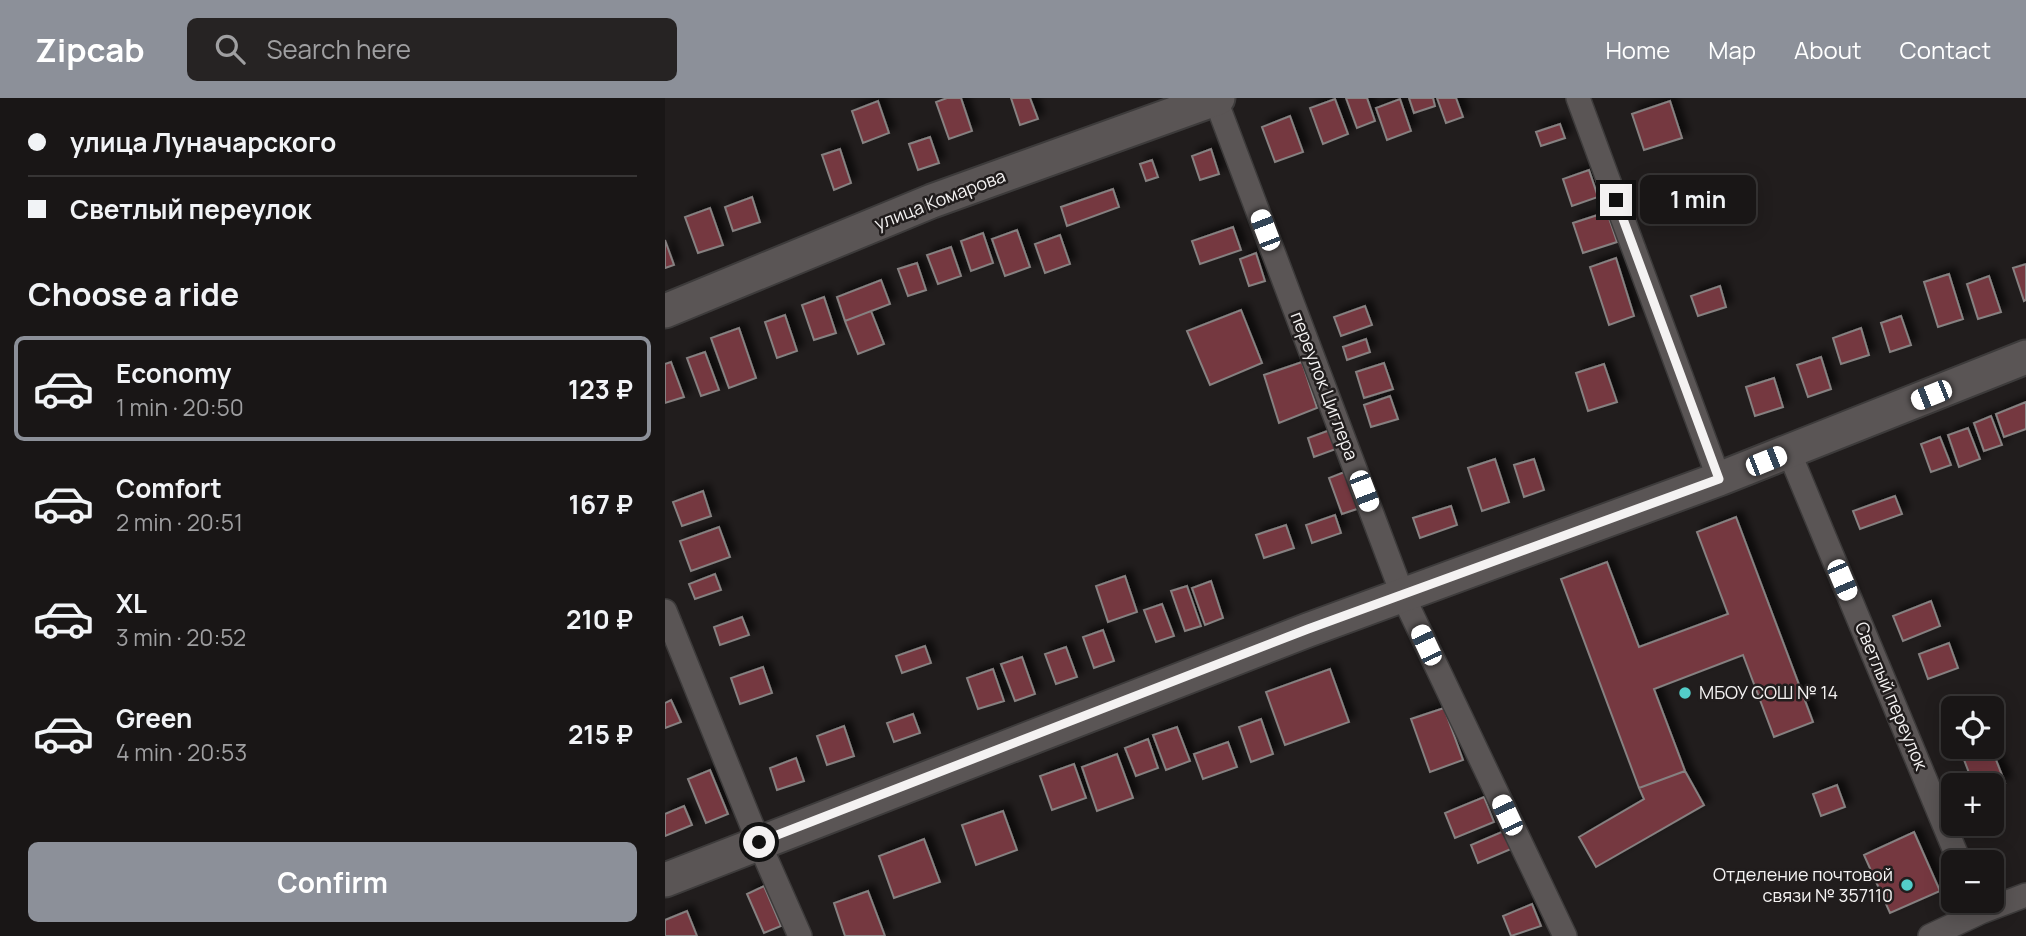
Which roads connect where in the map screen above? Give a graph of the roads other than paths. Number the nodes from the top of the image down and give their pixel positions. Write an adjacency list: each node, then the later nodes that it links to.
1 (1216, 98): 3 (street, улица Комарова); 7 (street, переулок Циглера)
2 (1578, 98): 6 (street)
3 (665, 312)
4 (2026, 357): 5 (street)
5 (1789, 452): 6 (street); 10 (street, Светлый переулок)
6 (1719, 479): 7 (street)
7 (1403, 596): 9 (street); 16 (street, переулок Циглера)
8 (665, 611): 9 (street)
9 (759, 842): 11 (street); 15 (street)
10 (1955, 850)
11 (665, 880)
12 (2026, 895): 13 (street)
13 (2004, 901)
14 (1969, 913): 17 (street)
15 (800, 936)
16 (1565, 936)
17 (1930, 936)

